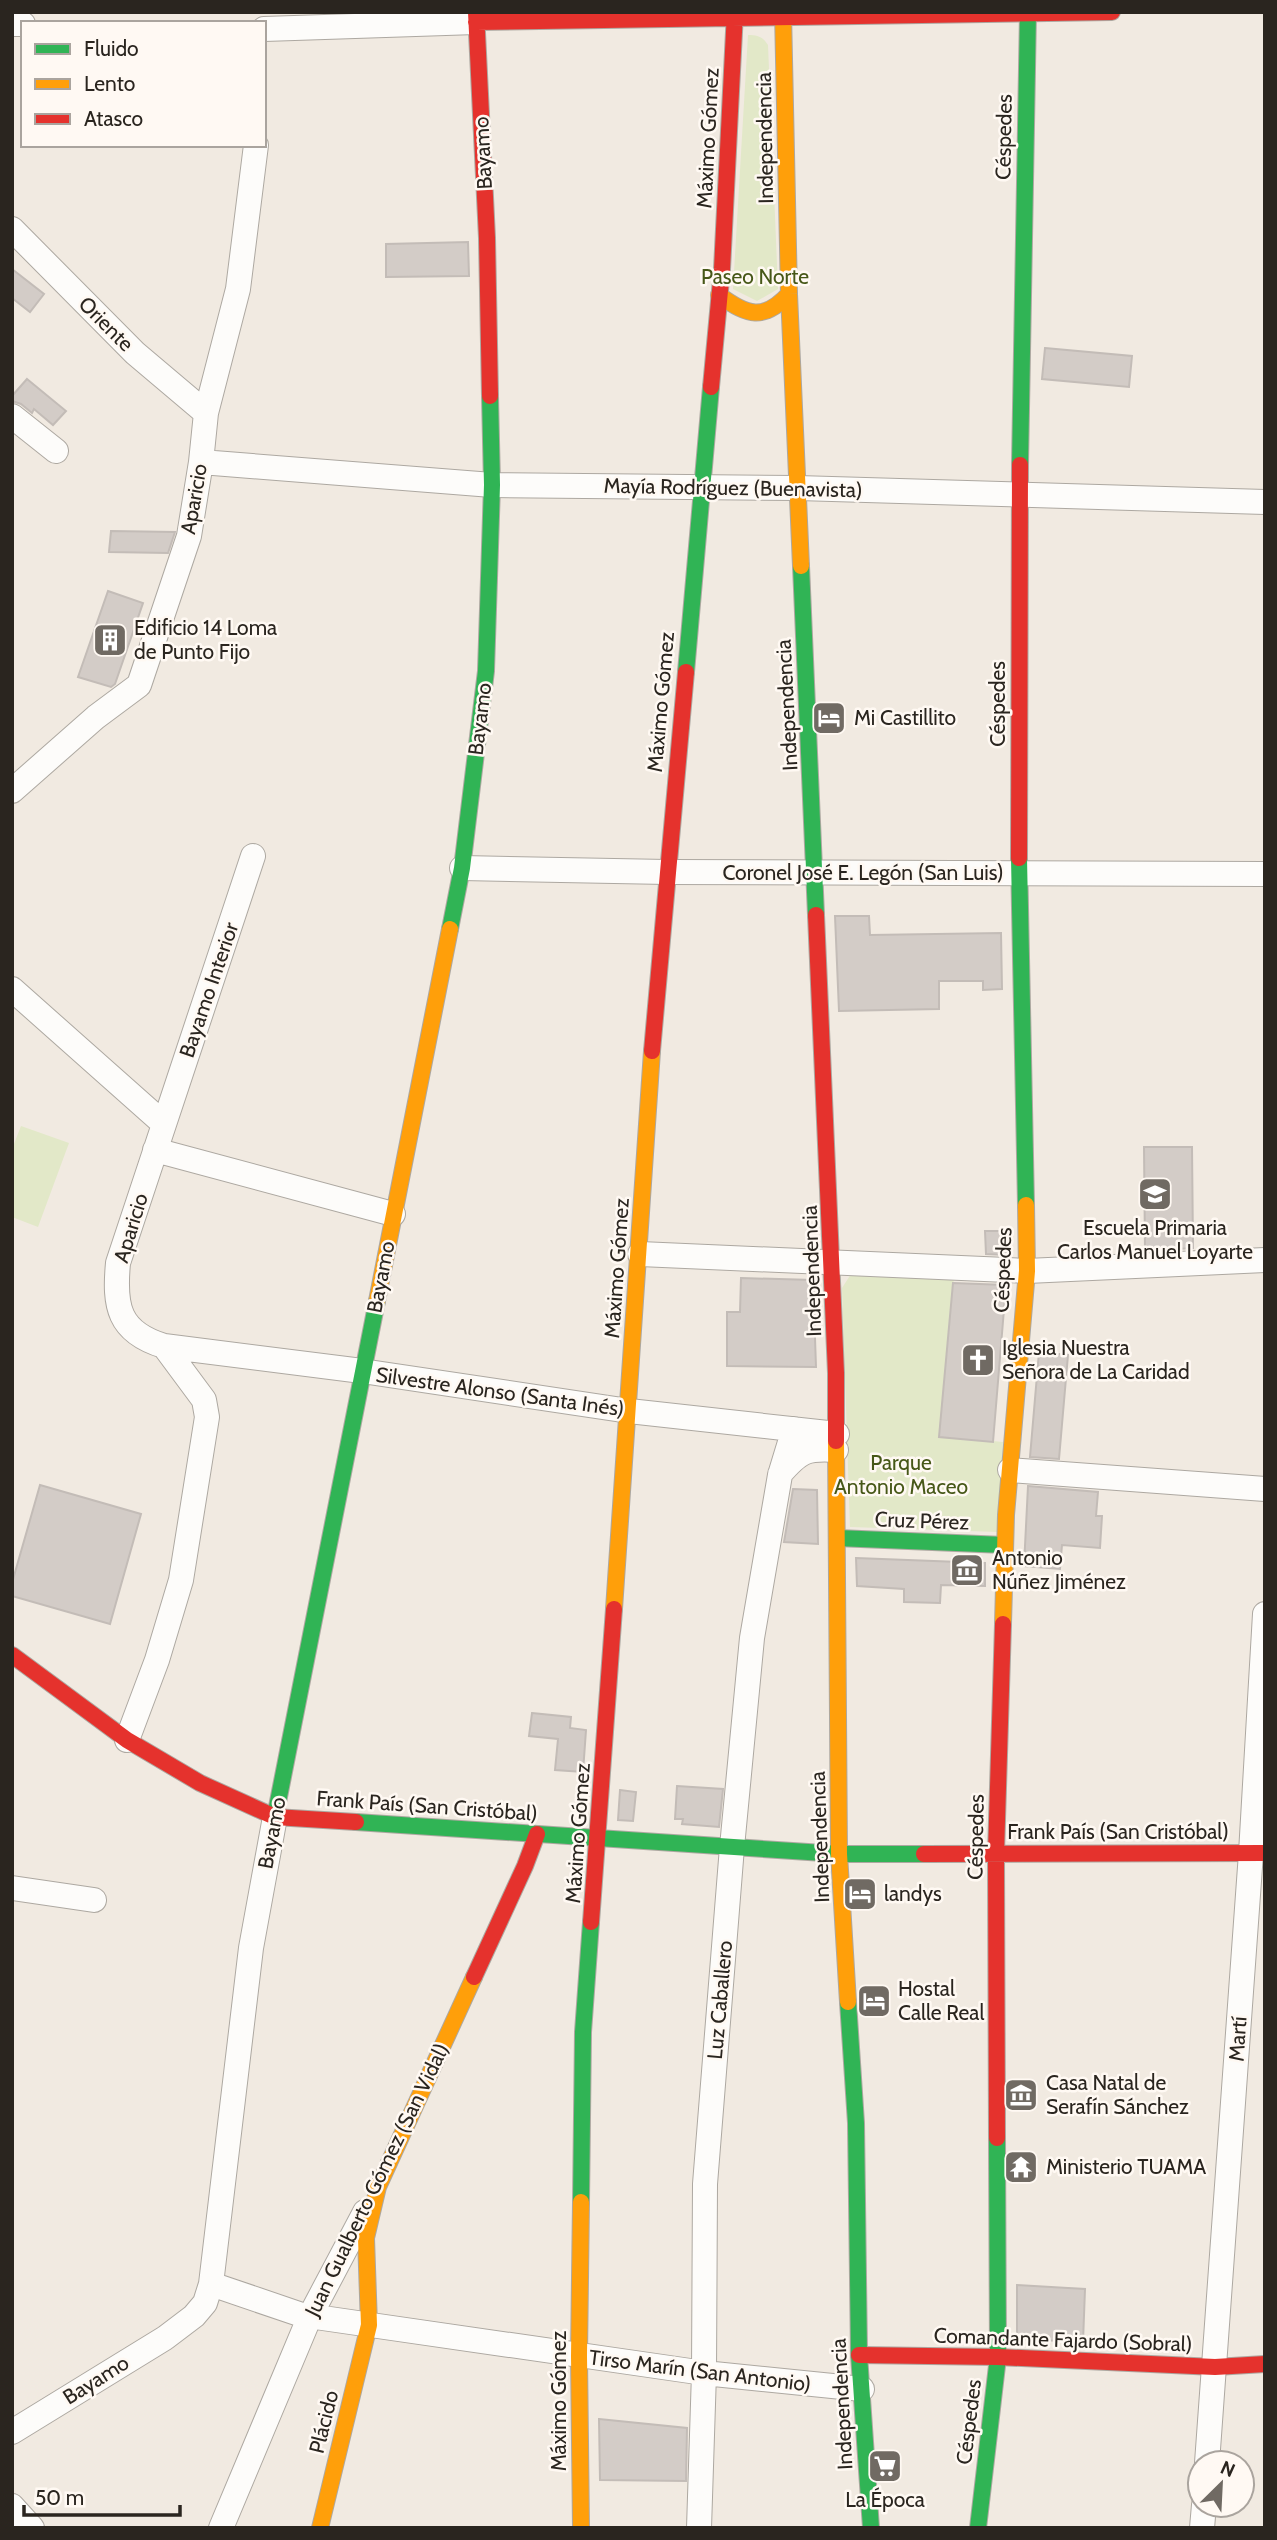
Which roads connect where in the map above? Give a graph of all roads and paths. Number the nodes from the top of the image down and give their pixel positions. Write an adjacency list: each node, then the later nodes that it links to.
1 (1112, 12): 2 (street)
2 (1028, 13): 3 (street); 18 (street, Céspedes)
3 (783, 14): 4 (street); 9 (street, Independencia)
4 (735, 15): 5 (street); 10 (street, Máximo Gómez)
5 (476, 17): 6 (street); 15 (street, Bayamo)
6 (266, 29)
7 (256, 147): 11 (street, Aparicio)
8 (12, 229): 11 (street, Oriente)
9 (789, 294): 10 (street); 17 (street, Independencia)
10 (719, 295): 16 (street, Máximo Gómez)
11 (206, 413): 14 (street, Aparicio)
12 (12, 416): 13 (street)
13 (56, 451)
14 (201, 462): 15 (street, Mayía Rodríguez (Buenavista)); 20 (street, Aparicio)
15 (492, 485): 16 (street, Mayía Rodríguez (Buenavista)); 22 (street, Bayamo)
16 (702, 487): 17 (street, Mayía Rodríguez (Buenavista)); 23 (street, Máximo Gómez)
17 (798, 488): 18 (street, Mayía Rodríguez (Buenavista)); 24 (street, Independencia)
18 (1019, 494): 19 (street, Mayía Rodríguez (Buenavista)); 25 (street, Céspedes)
19 (1265, 502)
20 (12, 791)
21 (253, 856): 28 (street, Bayamo Interior)
22 (462, 868): 23 (street, Coronel José E. Legón (San Luis)); 30 (street, Bayamo)
23 (667, 872): 24 (street, Coronel José E. Legón (San Luis)); 31 (street, Máximo Gómez)
24 (816, 872): 25 (street, Coronel José E. Legón (San Luis)); 33 (street, Independencia)
25 (1019, 873): 26 (street, Coronel José E. Legón (San Luis)); 34 (street, Céspedes)
26 (1265, 874)
27 (12, 989): 28 (street)
28 (164, 1124): 29 (street, Aparicio)
29 (155, 1150): 30 (street); 35 (street, Aparicio)
30 (393, 1214): 36 (street, Bayamo)
31 (640, 1254): 33 (street); 37 (street, Máximo Gómez)
32 (1265, 1260): 34 (street)
33 (833, 1264): 34 (street); 39 (street, Independencia)
34 (1027, 1270): 40 (street, Céspedes)
35 (164, 1346): 36 (street, Silvestre Alonso (Santa Inés)); 47 (street, Aparicio)
36 (362, 1371): 37 (street, Silvestre Alonso (Santa Inés)); 48 (street, Bayamo)
37 (629, 1410): 38 (street, Silvestre Alonso (Santa Inés)); 50 (street, Máximo Gómez)
38 (794, 1429): 39 (street, Silvestre Alonso (Santa Inés)); 41 (street, Luz Caballero)
39 (837, 1442): 41 (street); 43 (street, Independencia)
40 (1010, 1470): 42 (street); 44 (street, Céspedes)
41 (779, 1475): 51 (street, Luz Caballero)
42 (1265, 1489)
43 (837, 1538): 44 (street, Cruz Pérez); 54 (street, Independencia)
44 (1004, 1545): 52 (street, Céspedes)
45 (1265, 1614): 53 (street, Martí)
46 (16, 1666): 47 (street, Frank País (San Cristóbal))
47 (127, 1740): 48 (street, Frank País (San Cristóbal))
48 (275, 1817): 49 (street, Frank País (San Cristóbal)); 58 (street, Bayamo)
49 (537, 1835): 50 (street, Frank País (San Cristóbal)); 57 (street, Juan Gualberto Gómez (San Vidal))
50 (599, 1838): 51 (street, Frank País (San Cristóbal)); 62 (street, Máximo Gómez)
51 (732, 1847): 54 (street, Frank País (San Cristóbal)); 66 (street, Luz Caballero)
52 (996, 1853): 53 (street, Frank País (San Cristóbal)); 54 (street, Frank País (San Cristóbal)); 63 (street, Céspedes)
53 (1258, 1853): 65 (street, Martí)
54 (839, 1854): 61 (street, Independencia)
55 (12, 1888): 56 (street)
56 (94, 1900)
57 (378, 2186): 59 (street, Juan Gualberto Gómez (San Vidal)); 60 (street, Plácido)
58 (211, 2284): 59 (street, Tirso Marín (San Antonio)); 68 (street, Bayamo)
59 (310, 2316): 60 (street, Tirso Marín (San Antonio)); 72 (street, Juan Gualberto Gómez (San Vidal))
60 (369, 2325): 62 (street, Tirso Marín (San Antonio)); 73 (street, Plácido)
61 (859, 2355): 63 (street, Comandante Fajardo (Sobral)); 67 (street, Independencia)
62 (579, 2356): 66 (street, Tirso Marín (San Antonio)); 74 (street, Máximo Gómez)
63 (998, 2357): 65 (street, Comandante Fajardo (Sobral)); 77 (street, Céspedes)
64 (1265, 2364): 65 (street, Comandante Fajardo (Sobral))
65 (1215, 2367): 69 (street, Martí)
66 (704, 2373): 67 (street, Tirso Marín (San Antonio)); 75 (street, Luz Caballero)
67 (862, 2389): 76 (street, Independencia)
68 (12, 2432)
69 (1209, 2449)
70 (12, 2506): 71 (street)
71 (32, 2528)
72 (221, 2528)
73 (320, 2528)
74 (581, 2528)
75 (699, 2528)
76 (871, 2528)
77 (978, 2528)

